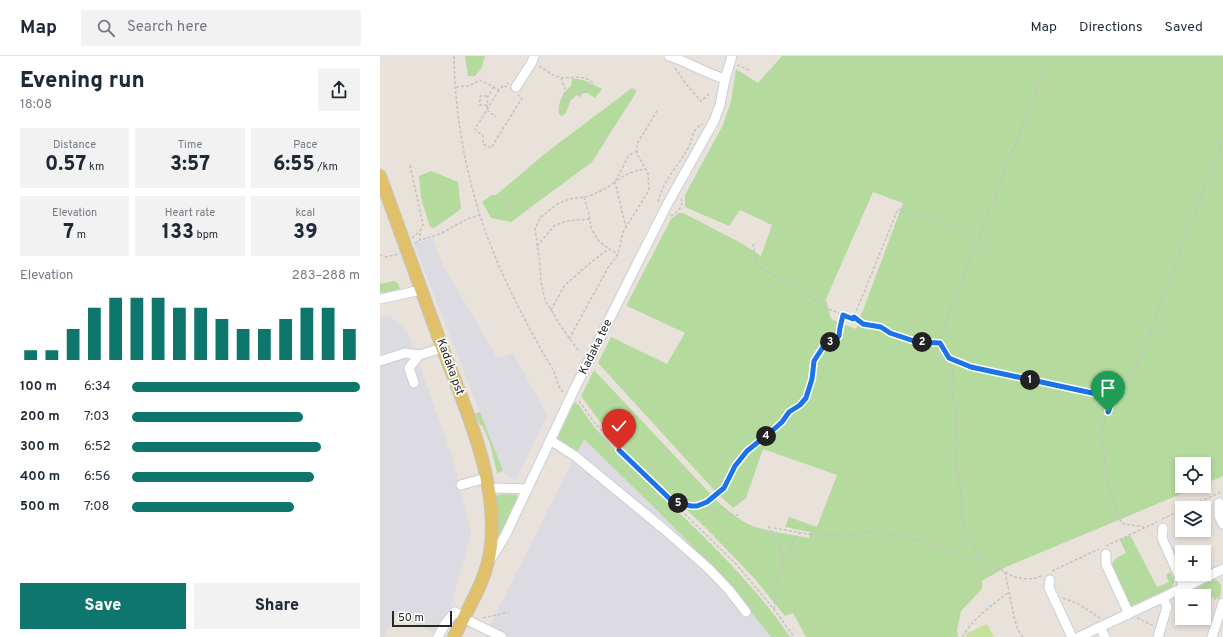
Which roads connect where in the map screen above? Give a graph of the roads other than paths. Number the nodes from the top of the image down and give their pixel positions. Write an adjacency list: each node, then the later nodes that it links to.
1 (669, 56): 4 (street)
2 (533, 59): 5 (street)
3 (734, 60): 4 (street, Kadaka tee)
4 (725, 79): 13 (street, Kadaka tee)
5 (514, 87)
6 (380, 176): 7 (main road, Kadaka pst)
7 (421, 290): 8 (street); 9 (main road, Kadaka pst)
8 (380, 300)
9 (443, 348): 10 (street); 14 (main road, Kadaka pst)
10 (418, 355): 11 (street); 12 (street)
11 (380, 361)
12 (414, 383)
13 (550, 440): 16 (street, Kadaka tee); 28 (street)
14 (487, 483): 15 (street); 16 (street); 21 (main road, Kadaka pst)
15 (461, 485)
16 (527, 489): 21 (street, Kadaka tee)
17 (1219, 503): 18 (street)
18 (1223, 524)
19 (1163, 528): 24 (street)
20 (1106, 554): 29 (street)
21 (488, 564): 30 (main road, Kadaka tee)
22 (1223, 569): 24 (street)
23 (1050, 580): 35 (street)
24 (1187, 589)
25 (1175, 594): 26 (street)
26 (1163, 598): 29 (street); 38 (street)
27 (1222, 601): 39 (street)
28 (746, 612)
29 (1131, 615): 31 (street)
30 (464, 618): 32 (street); 33 (main road, Kadaka tee); 34 (street)
31 (1102, 624): 36 (street); 37 (street)
32 (438, 637)
33 (454, 637)
34 (502, 637)
35 (1072, 637)
36 (1079, 637)
37 (1105, 637)
38 (1158, 637)
39 (1212, 637)

